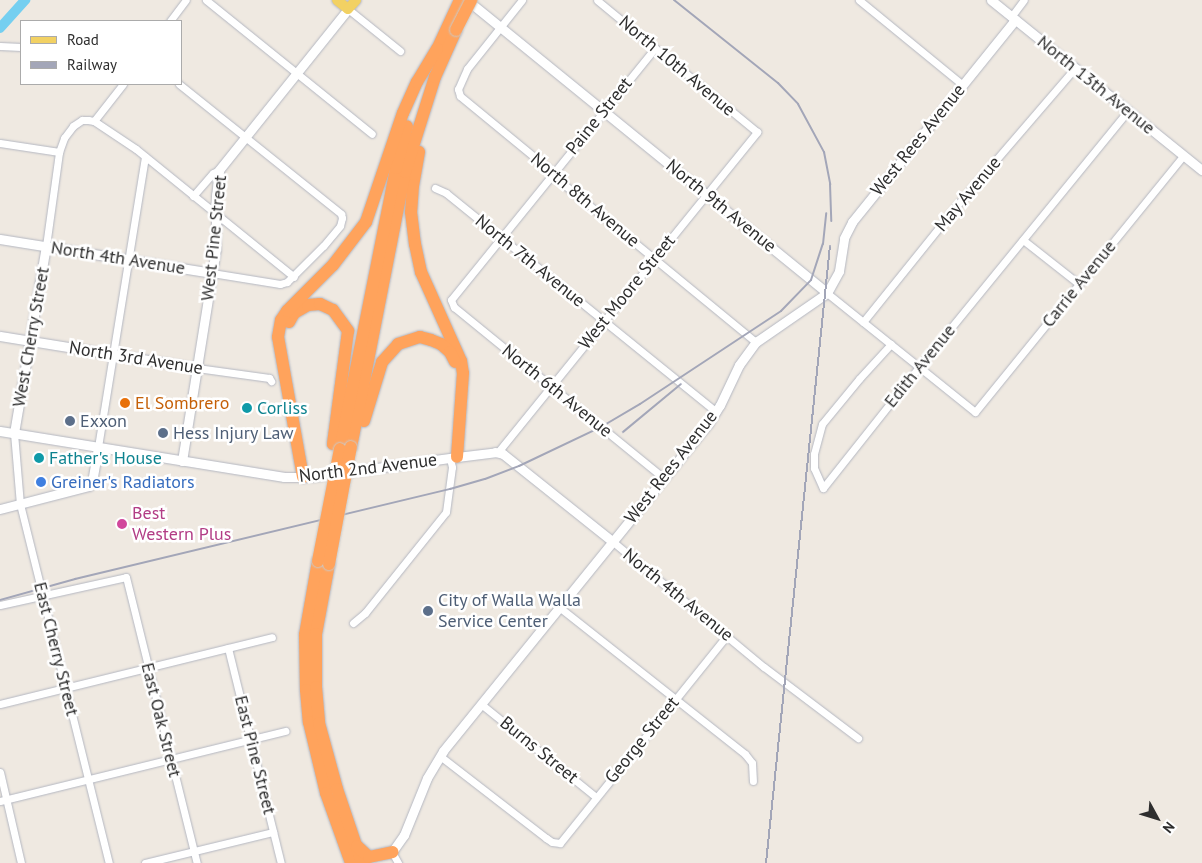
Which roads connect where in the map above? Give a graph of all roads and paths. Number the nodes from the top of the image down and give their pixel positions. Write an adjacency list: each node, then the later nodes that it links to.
1 (186, 0): 15 (street)
2 (206, 0): 24 (street)
3 (337, 0): 13 (main road)
4 (356, 0): 13 (main road, West Pine Street)
5 (460, 0): 16 (highway)
6 (467, 0): 17 (street, North 9th Avenue)
7 (472, 0): 16 (highway, bridge)
8 (522, 0): 17 (street)
9 (597, 0): 20 (street, North 10th Avenue)
10 (991, 0): 14 (street, North 13th Avenue)
11 (1024, 0): 14 (street, West Rees Avenue)
12 (861, 1): 27 (street)
13 (348, 9): 22 (street); 24 (street, West Pine Street)
14 (1013, 18): 23 (street, North 13th Avenue); 27 (street, West Rees Avenue)
15 (171, 20)
16 (451, 27): 21 (highway)
17 (501, 27): 28 (street, North 9th Avenue); 40 (street, North 8th Avenue)
18 (0, 46): 19 (street)
19 (20, 47)
20 (655, 48): 28 (street, Paine Street); 31 (street, North 10th Avenue)
21 (441, 50): 72 (highway); 75 (highway); 76 (highway)
22 (400, 51)
23 (1075, 68): 29 (street, North 13th Avenue); 57 (street, May Avenue)
24 (296, 73): 32 (street); 33 (street, West Pine Street)
25 (122, 85): 30 (street)
26 (180, 85): 33 (street)
27 (962, 85): 54 (street, West Rees Avenue)
28 (604, 111): 40 (street, Paine Street); 42 (street, North 9th Avenue)
29 (1128, 111): 36 (street, North 13th Avenue); 47 (street, Edith Avenue)
30 (94, 121): 35 (street, West Cherry Street); 37 (street)
31 (758, 132): 42 (street, West Moore Street)
32 (372, 134)
33 (245, 137): 38 (street, West Pine Street); 52 (street)
34 (0, 143): 35 (street)
35 (59, 152): 48 (street, West Cherry Street)
36 (1183, 156): 39 (street, North 13th Avenue); 53 (street, Carrie Avenue)
37 (145, 157): 43 (street); 50 (street)
38 (219, 170): 43 (street); 44 (street, West Pine Street)
39 (1202, 170)
40 (553, 174): 45 (street, Paine Street); 49 (street, North 8th Avenue)
41 (435, 188): 45 (street, North 7th Avenue)
42 (707, 194): 49 (street, West Moore Street); 54 (street, North 9th Avenue)
43 (193, 196): 44 (street)
44 (216, 215): 51 (street, West Pine Street); 52 (street)
45 (501, 237): 55 (street, Paine Street); 56 (street, North 7th Avenue)
46 (0, 239): 48 (street, North 4th Avenue)
47 (1023, 240): 53 (street); 63 (street, Edith Avenue)
48 (46, 246): 50 (street, North 4th Avenue); 59 (street, West Cherry Street)
49 (655, 258): 56 (street, West Moore Street); 60 (street, North 8th Avenue)
50 (129, 259): 51 (street, North 4th Avenue); 62 (street)
51 (212, 273): 52 (street, North 4th Avenue); 64 (street, West Pine Street)
52 (294, 277)
53 (1079, 284): 68 (street, Carrie Avenue)
54 (827, 293): 57 (street, North 9th Avenue); 60 (street, West Rees Avenue)
55 (451, 302): 66 (street, North 6th Avenue)
56 (604, 321): 66 (street, West Moore Street); 67 (street, North 7th Avenue)
57 (863, 322): 61 (street, North 9th Avenue)
58 (0, 336): 59 (street, North 3rd Avenue)
59 (30, 341): 62 (street, North 3rd Avenue); 70 (street, West Cherry Street)
60 (756, 342): 67 (street, West Rees Avenue)
61 (891, 344): 63 (street, North 9th Avenue); 63 (street, Edith Avenue)
62 (113, 353): 64 (street, North 3rd Avenue); 71 (street)
63 (919, 367): 68 (street, North 9th Avenue)
64 (197, 368): 65 (street, North 3rd Avenue); 74 (street, West Pine Street)
65 (271, 381)
66 (550, 386): 73 (street, West Moore Street); 77 (street, North 6th Avenue)
67 (716, 412): 77 (street, West Rees Avenue)
68 (975, 412)
69 (0, 431): 70 (street, North 2nd Avenue)
70 (14, 433): 71 (street, North 2nd Avenue); 78 (street, East Cherry Street)
71 (98, 447): 74 (street, North 2nd Avenue); 78 (street)
72 (345, 448): 75 (highway); 76 (highway); 81 (highway, bridge); 81 (highway, bridge)
73 (498, 452): 75 (street, North 2nd Avenue); 80 (street, North 4th Avenue)
74 (182, 461): 76 (street, North 2nd Avenue)
75 (453, 461): 76 (street, North 2nd Avenue); 85 (street)
76 (307, 477)
77 (664, 478): 80 (street, West Rees Avenue)
78 (20, 504): 79 (street); 82 (street, East Cherry Street)
79 (0, 508)
80 (612, 541): 84 (street, West Rees Avenue); 86 (street, North 4th Avenue)
81 (323, 562): 104 (highway); 106 (highway)
82 (43, 595): 83 (street); 89 (street, East Oak Street); 90 (street, East Cherry Street)
83 (0, 605)
84 (559, 607): 91 (street); 93 (street, West Rees Avenue)
85 (353, 623)
86 (727, 635): 91 (street, George Street); 95 (street, North 4th Avenue)
87 (272, 637): 88 (street)
88 (228, 648): 89 (street); 96 (street, East Pine Street)
89 (148, 668): 90 (street); 98 (street, East Oak Street)
90 (66, 688): 92 (street); 100 (street, East Cherry Street)
91 (676, 699): 101 (street); 102 (street, George Street)
92 (0, 704)
93 (481, 704): 97 (street, West Rees Avenue); 102 (street, Burns Street)
94 (286, 731): 96 (street)
95 (858, 738)
96 (251, 740): 98 (street); 105 (street, East Pine Street)
97 (440, 756): 102 (street, George Street); 108 (street, West Rees Avenue)
98 (171, 759): 100 (street); 107 (street, East Oak Street)
99 (0, 772): 103 (street)
100 (88, 779): 103 (street); 110 (street, East Cherry Street)
101 (753, 781)
102 (596, 797)
103 (3, 800): 109 (street)
104 (333, 812): 114 (highway); 115 (highway)
105 (273, 832): 107 (street); 113 (street, East Pine Street)
106 (355, 842): 108 (highway); 116 (highway)
107 (194, 851): 111 (street); 112 (street, East Oak Street)
108 (395, 858): 117 (highway)
109 (21, 863)
110 (109, 863)
111 (145, 863)
112 (197, 863)
113 (281, 863)
114 (347, 863)
115 (350, 863)
116 (362, 863)
117 (382, 863)

